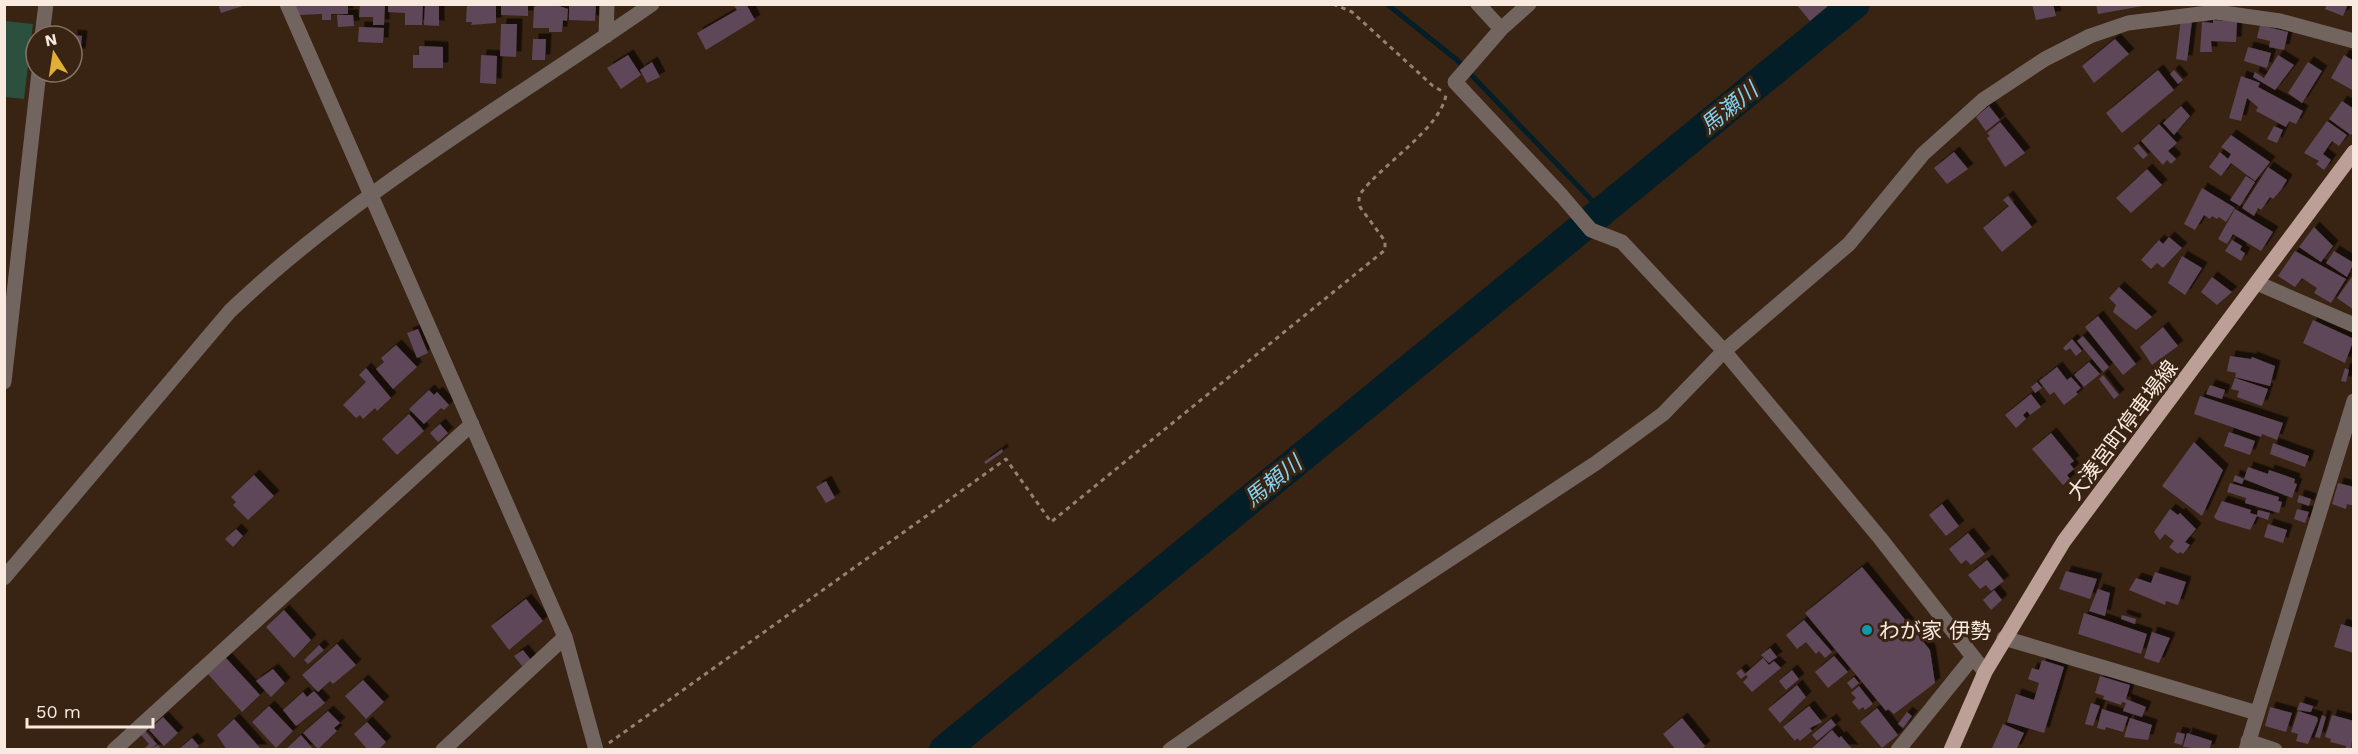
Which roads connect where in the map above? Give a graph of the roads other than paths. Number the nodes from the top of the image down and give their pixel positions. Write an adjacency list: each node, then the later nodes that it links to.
1 (46, 4): 7 (street)
2 (287, 4): 13 (street)
3 (607, 4): 9 (street)
4 (652, 4): 9 (street)
5 (1478, 4): 8 (street)
6 (1529, 4): 8 (street)
7 (44, 24)
8 (1501, 29): 17 (street)
9 (606, 36): 13 (street)
10 (2354, 41): 17 (street)
11 (38, 84): 16 (street)
12 (2354, 152): 14 (main road, 大湊宮町停車場線)
13 (371, 197): 20 (street); 21 (street)
14 (2257, 283): 15 (street); 23 (main road, 大湊宮町停車場線)
15 (2354, 325)
16 (7, 339): 18 (street)
17 (1724, 351): 24 (street); 28 (street)
18 (4, 382)
19 (2354, 400): 26 (street)
20 (472, 424): 22 (street); 29 (street)
21 (4, 578)
22 (565, 637): 30 (street); 31 (street)
23 (2004, 638): 25 (main road, 大湊宮町停車場線); 26 (street)
24 (1973, 657): 25 (street); 32 (street)
25 (1985, 672): 33 (main road, 大湊宮町停車場線)
26 (2257, 713): 27 (street)
27 (2247, 745): 34 (street)
28 (1173, 749)
29 (114, 750)
30 (443, 750)
31 (599, 750)
32 (1898, 750)
33 (1951, 750)
34 (2275, 750)

